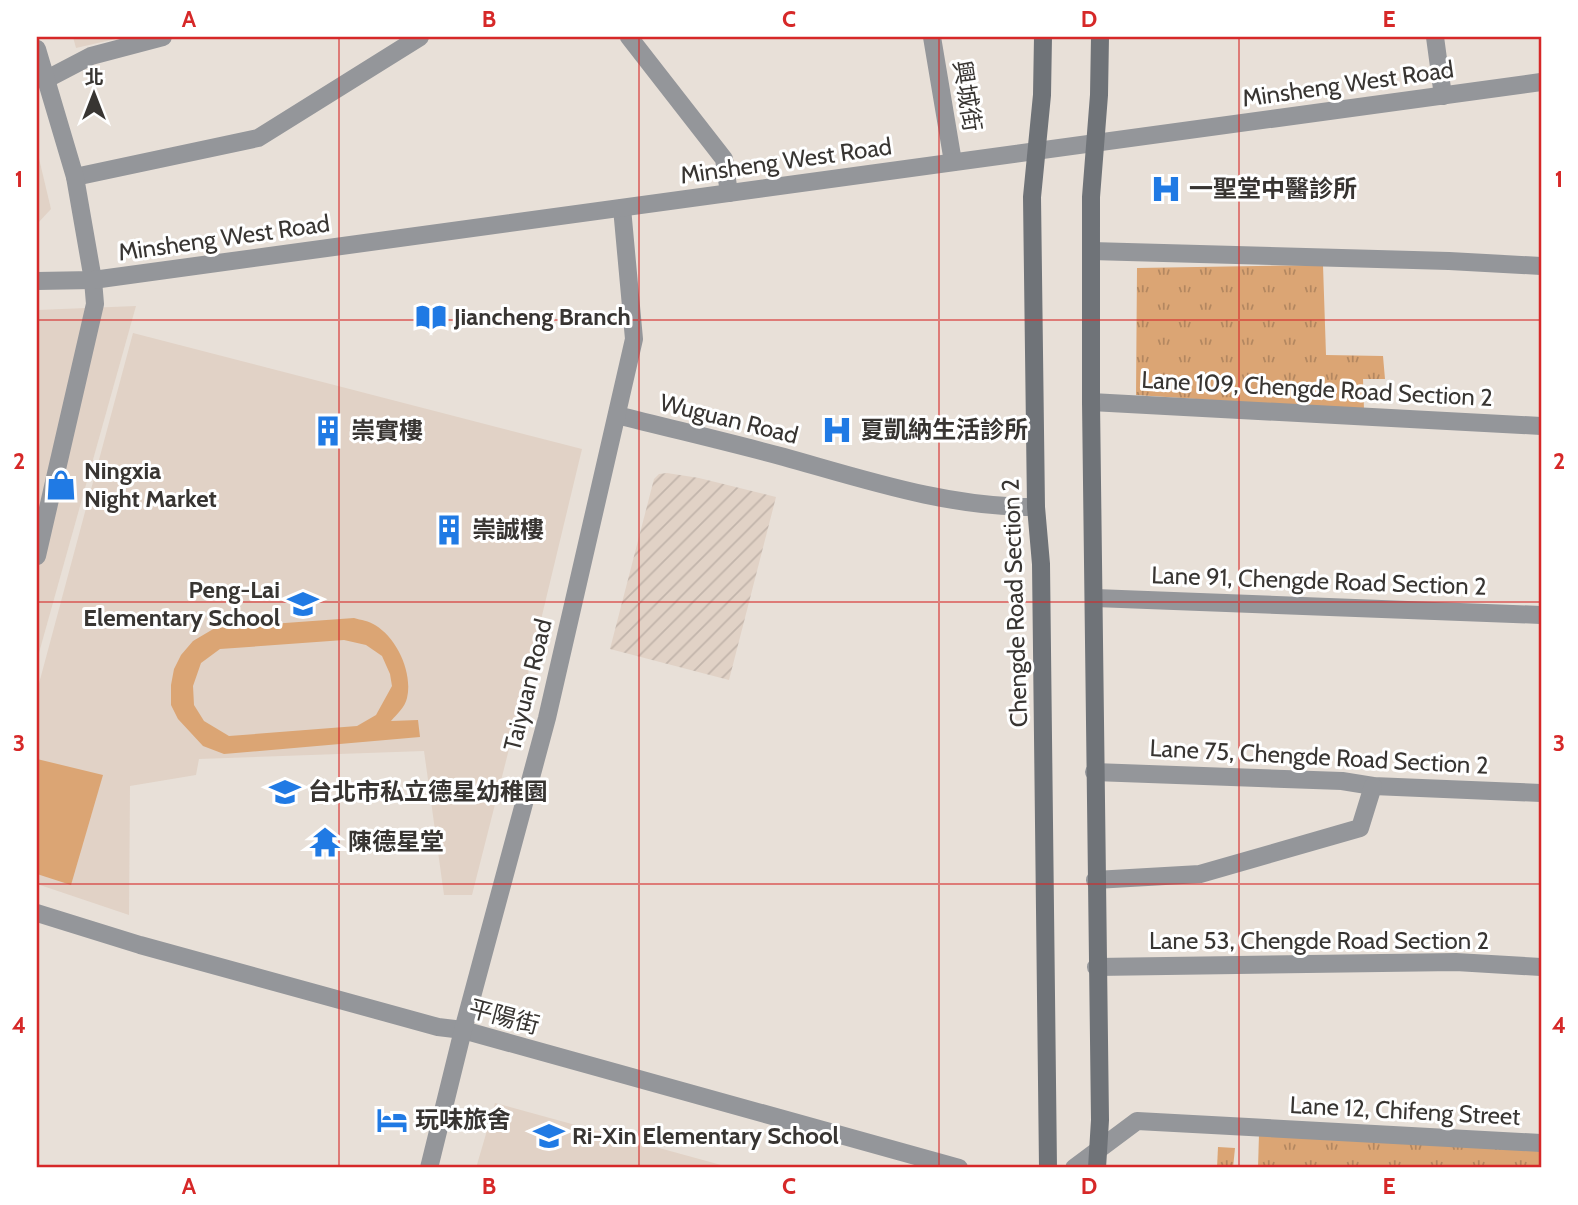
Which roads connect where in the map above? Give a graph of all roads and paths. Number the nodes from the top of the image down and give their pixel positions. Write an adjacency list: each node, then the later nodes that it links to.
1 (163, 37): 9 (street)
2 (420, 37): 15 (street)
3 (629, 37): 16 (street)
4 (932, 37): 14 (street, 興城街)
5 (1043, 37): 13 (main road, Chengde Road Section 2)
6 (1100, 37): 12 (main road)
7 (1435, 37): 11 (street)
8 (37, 49): 9 (street)
9 (46, 80): 15 (street)
10 (1541, 82): 11 (street, Minsheng West Road)
11 (1443, 96): 12 (street, Minsheng West Road)
12 (1095, 143): 13 (street, Minsheng West Road); 18 (main road)
13 (1036, 152): 14 (street, Minsheng West Road); 25 (main road, Chengde Road Section 2)
14 (953, 162): 16 (street, Minsheng West Road)
15 (75, 177): 20 (street)
16 (729, 193): 17 (street, Minsheng West Road)
17 (622, 208): 20 (street, Minsheng West Road); 23 (street, Taiyuan Road)
18 (1091, 251): 19 (street); 22 (main road)
19 (1541, 266)
20 (93, 280): 21 (street, Minsheng West Road); 26 (street)
21 (37, 281)
22 (1091, 402): 24 (street, Lane 109, Chengde Road Section 2); 27 (main road)
23 (617, 415): 25 (street, Wuguan Road); 36 (street, Taiyuan Road)
24 (1541, 426)
25 (1036, 507): 41 (main road, Chengde Road Section 2)
26 (37, 556)
27 (1095, 598): 28 (street, Lane 91, Chengde Road Section 2); 29 (main road)
28 (1541, 615)
29 (1094, 772): 30 (street, Lane 75, Chengde Road Section 2); 32 (main road)
30 (1373, 786): 31 (street, Lane 75, Chengde Road Section 2); 32 (street)
31 (1541, 793)
32 (1095, 880): 34 (main road)
33 (37, 913): 36 (street, 平陽街)
34 (1096, 967): 35 (street, Lane 53, Chengde Road Section 2); 38 (main road)
35 (1541, 967)
36 (463, 1030): 39 (street, Taiyuan Road); 40 (street, 平陽街)
37 (1541, 1143): 38 (street, Lane 12, Chifeng Street)
38 (1098, 1159): 42 (street)
39 (429, 1168)
40 (959, 1168)
41 (1048, 1168)
42 (1074, 1168)

